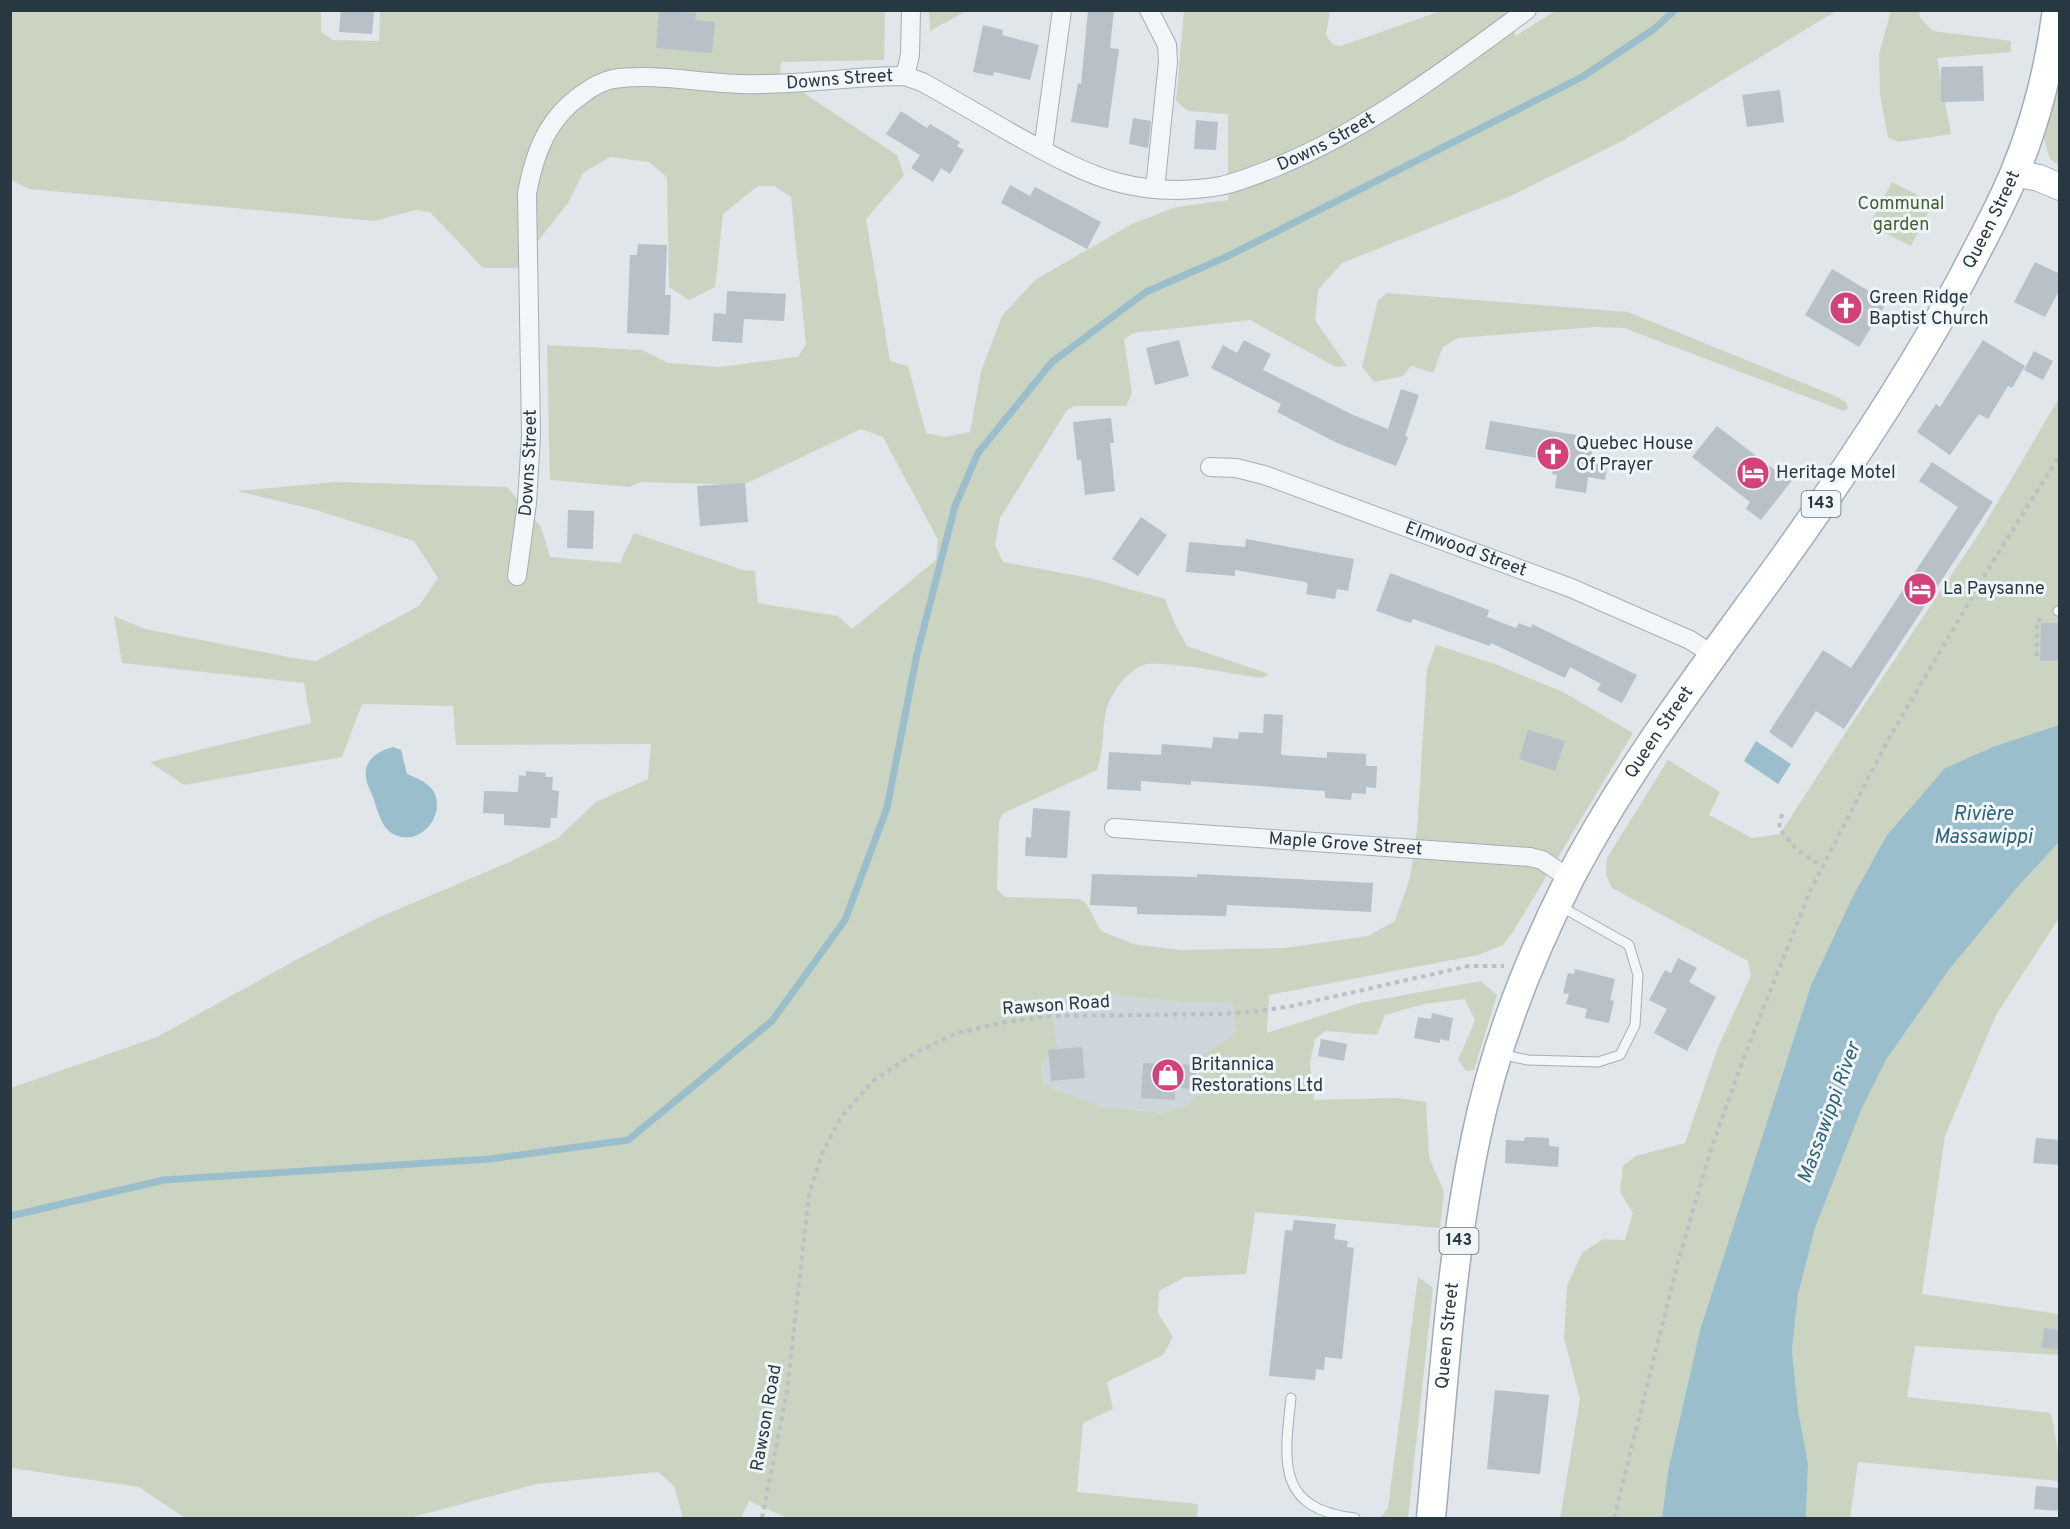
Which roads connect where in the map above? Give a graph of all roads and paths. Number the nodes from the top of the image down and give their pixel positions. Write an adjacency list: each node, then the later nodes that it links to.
1 (911, 10): 6 (street)
2 (1062, 10): 7 (street)
3 (1149, 10): 10 (street)
4 (1527, 10): 10 (street, Downs Street)
5 (2056, 10): 8 (main road, Queen Street / 143)
6 (905, 76): 7 (street, Downs Street); 13 (street, Downs Street)
7 (1043, 150): 10 (street, Downs Street)
8 (2015, 173): 9 (street); 15 (main road, Queen Street / 143)
9 (2060, 187)
10 (1155, 189)
11 (2059, 456): 19 (path)
12 (1210, 466): 15 (street, Elmwood Street)
13 (517, 576)
14 (2058, 614): 16 (path)
15 (1713, 655): 20 (main road, Queen Street / 143)
16 (2037, 656)
17 (1782, 814): 19 (path)
18 (1114, 828): 20 (street, Maple Grove Street)
19 (1822, 866): 28 (path)
20 (1570, 879): 21 (main road, Queen Street / 143)
21 (1558, 905): 22 (main road, Queen Street / 143); 23 (lane)
22 (1528, 971): 23 (main road, Queen Street / 143); 25 (path, Rawson Road)
23 (1498, 1054): 27 (main road, Queen Street / 143)
24 (1291, 1398): 26 (lane)
25 (762, 1518)
26 (1355, 1518)
27 (1431, 1518)
28 (1614, 1518)

